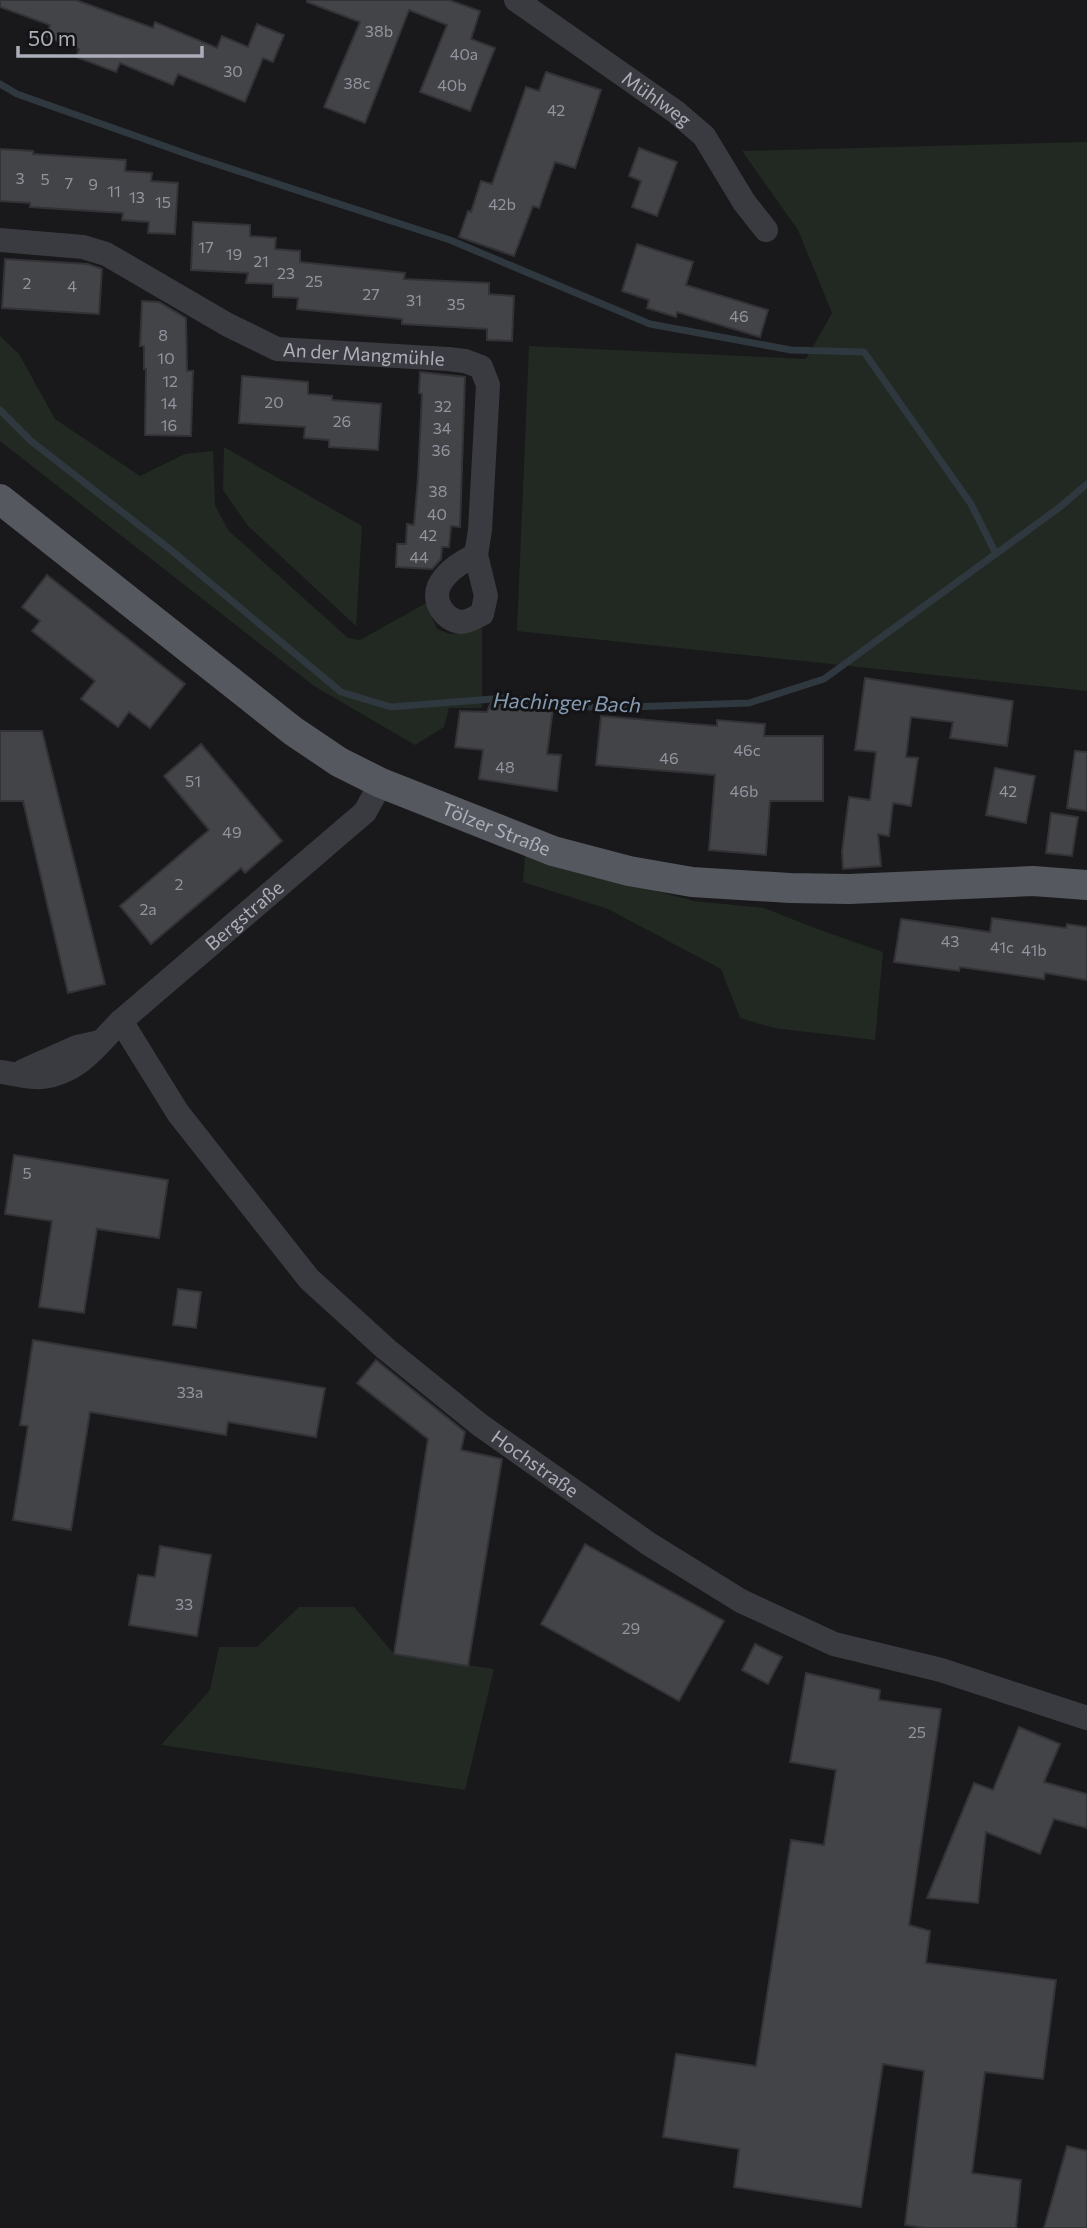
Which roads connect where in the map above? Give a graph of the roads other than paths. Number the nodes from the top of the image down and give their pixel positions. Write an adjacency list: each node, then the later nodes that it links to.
1 (516, 0): 2 (street, Mühlweg)
2 (766, 230)
3 (0, 240): 5 (street, An der Mangmühle)
4 (0, 499): 6 (main road, Tölzer Straße)
5 (476, 555)
6 (382, 783): 7 (main road, Tölzer Straße); 8 (street, Bergstraße)
7 (1087, 884)
8 (121, 1021): 9 (street, Bergstraße); 10 (street, Hochstraße)
9 (8, 1073)
10 (1087, 1718)

